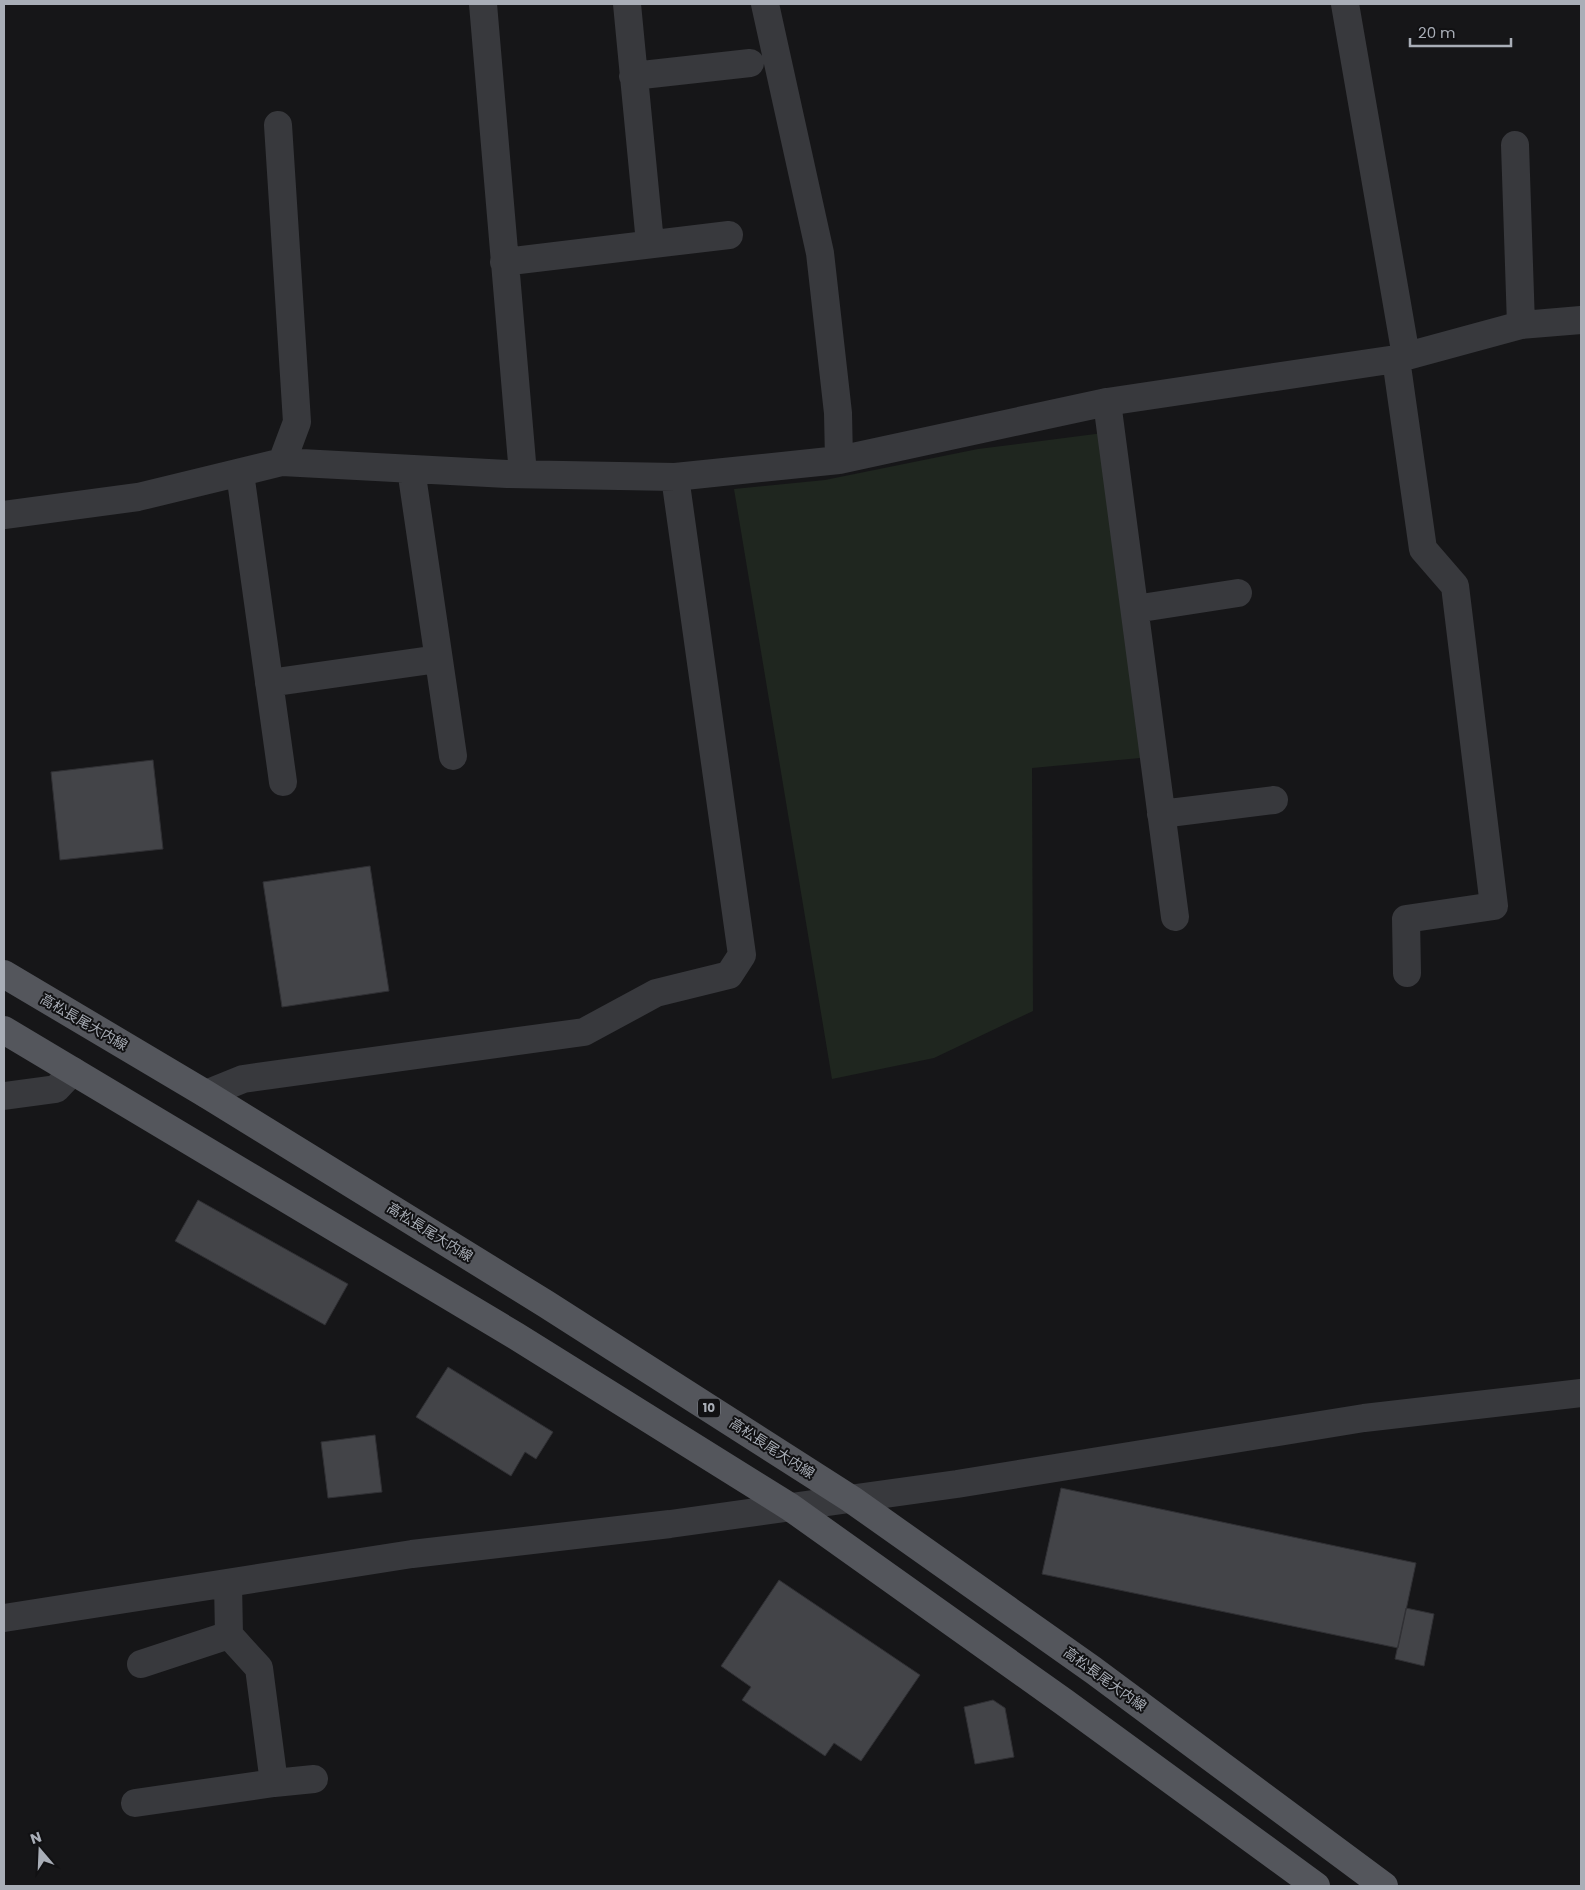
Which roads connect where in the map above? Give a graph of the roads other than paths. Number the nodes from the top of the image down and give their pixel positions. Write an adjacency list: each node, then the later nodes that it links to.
1 (483, 4): 11 (street)
2 (626, 4): 6 (street)
3 (764, 4): 16 (street)
4 (1345, 4): 14 (street)
5 (750, 62): 6 (street)
6 (633, 76): 10 (street)
7 (278, 125): 17 (street)
8 (1515, 145): 13 (street)
9 (729, 235): 10 (street)
10 (650, 243): 11 (street)
11 (504, 262): 20 (street)
12 (1581, 320): 13 (street)
13 (1521, 325): 14 (street)
14 (1401, 358): 15 (street); 32 (street)
15 (1107, 402): 16 (street); 24 (street)
16 (839, 460): 21 (street)
17 (282, 462): 18 (street); 19 (street)
18 (411, 469): 20 (street); 25 (street)
19 (240, 473): 22 (street); 26 (street)
20 (522, 474): 21 (street)
21 (675, 477): 36 (street)
22 (4, 515)
23 (1238, 593): 24 (street)
24 (1135, 609): 30 (street)
25 (438, 658): 26 (street); 27 (street)
26 (268, 683): 28 (street)
27 (452, 756)
28 (283, 782)
29 (1274, 800): 30 (street)
30 (1161, 814): 31 (street)
31 (1175, 918)
32 (1408, 972)
33 (4, 974): 36 (main road, 高松長尾大内線 / 10)
34 (4, 1030): 35 (main road)
35 (73, 1071): 37 (street); 40 (main road)
36 (206, 1094): 39 (main road, 高松長尾大内線 / 10)
37 (4, 1096)
38 (1581, 1393): 39 (street)
39 (851, 1499): 40 (street); 49 (main road, 高松長尾大内線 / 10)
40 (790, 1507): 41 (street); 48 (main road)
41 (228, 1583): 42 (street); 43 (street)
42 (4, 1618)
43 (229, 1635): 44 (street); 46 (street)
44 (141, 1664)
45 (314, 1779): 46 (street)
46 (274, 1783): 47 (street)
47 (135, 1803)
48 (1316, 1886)
49 (1384, 1886)

